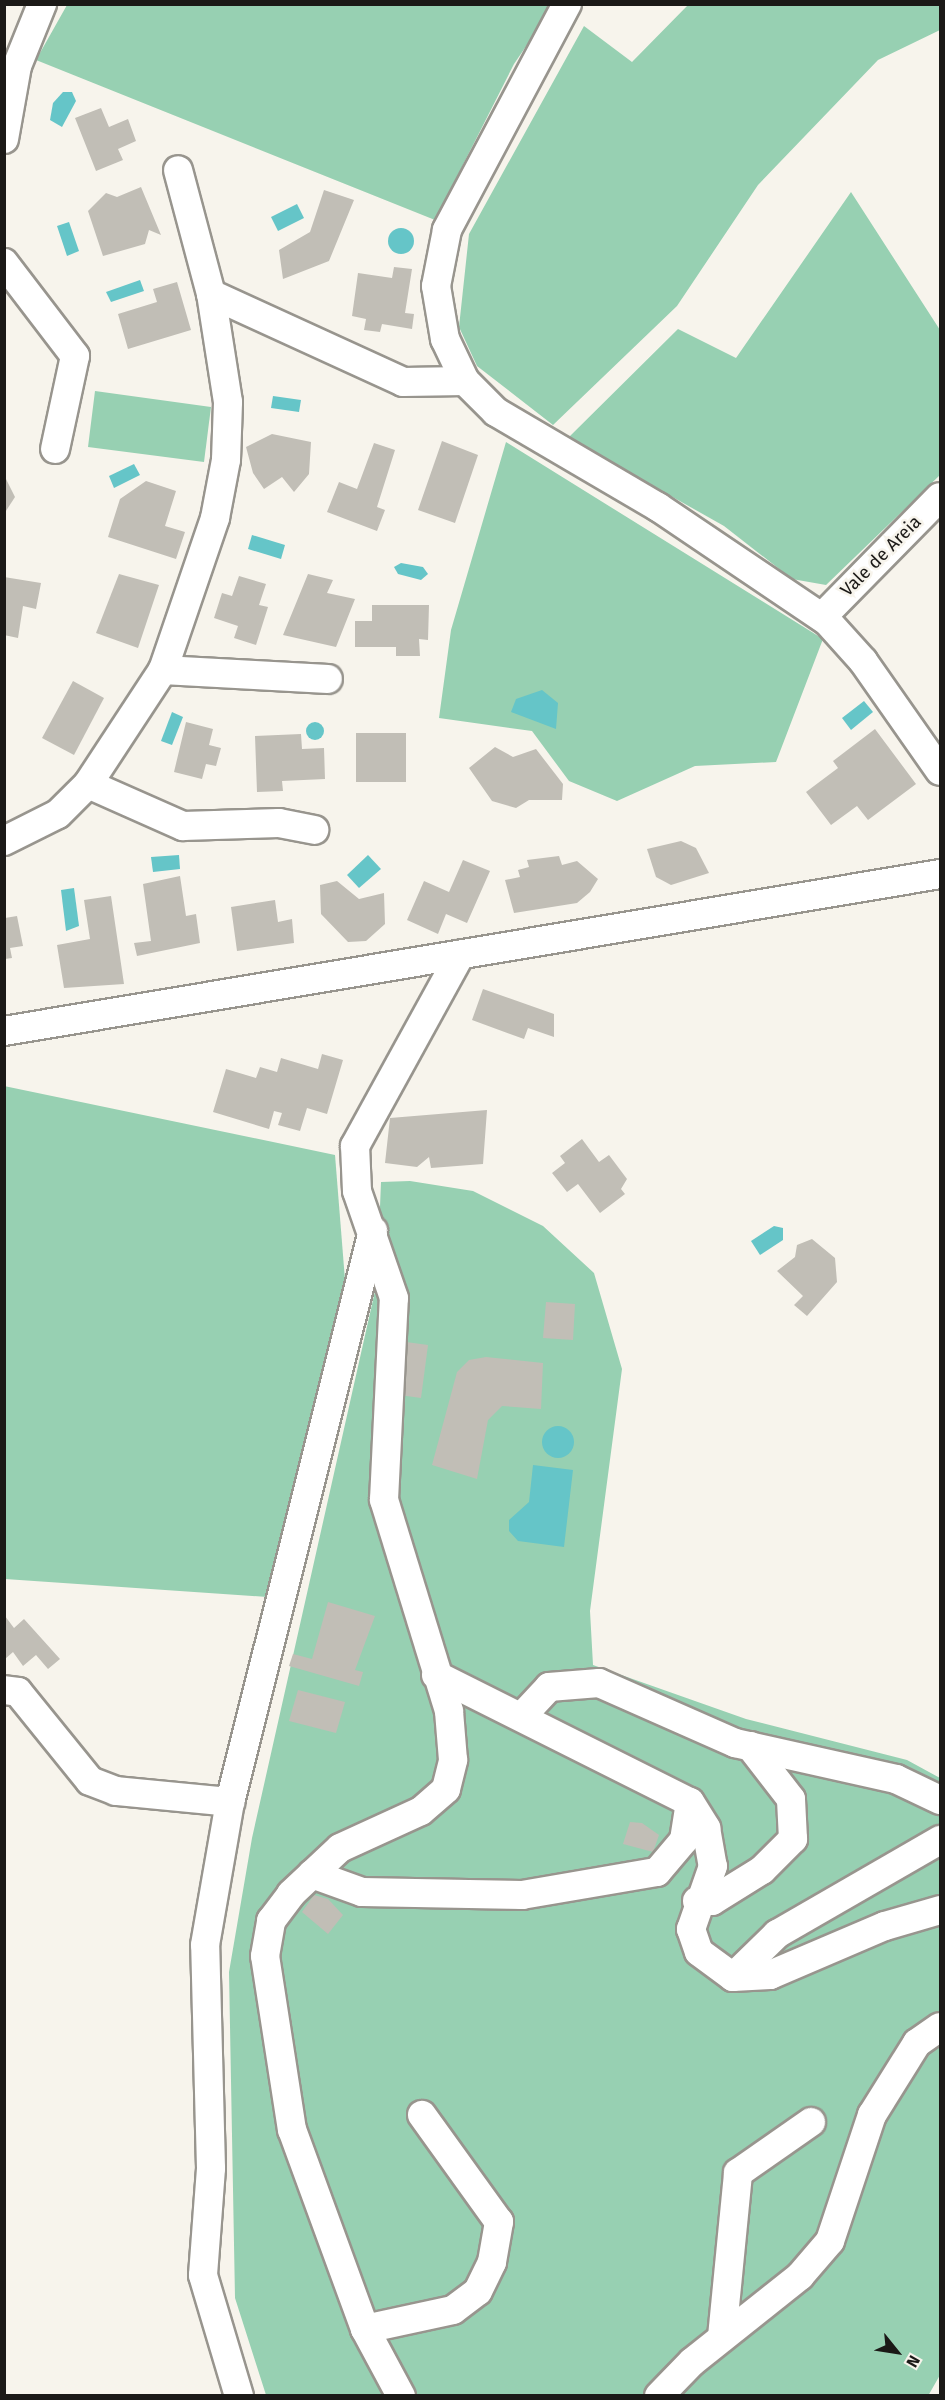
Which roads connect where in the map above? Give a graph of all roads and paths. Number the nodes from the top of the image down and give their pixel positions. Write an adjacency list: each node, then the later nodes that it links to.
1 (42, 4): 3 (street)
2 (567, 4): 7 (street)
3 (4, 139)
4 (178, 170): 6 (street)
5 (4, 263): 8 (street)
6 (211, 294): 7 (street); 11 (street)
7 (465, 381): 10 (street)
8 (55, 449)
9 (940, 497): 10 (street, Vale de Areia)
10 (822, 618): 13 (street)
11 (163, 669): 12 (street); 14 (street)
12 (328, 679)
13 (940, 771)
14 (88, 784): 15 (street); 16 (street)
15 (314, 830)
16 (4, 841)
17 (940, 874): 18 (street)
18 (460, 955): 19 (street); 20 (street)
19 (4, 1031)
20 (373, 1232): 21 (street); 26 (street)
21 (436, 1675): 23 (street); 29 (street)
22 (4, 1690): 26 (street)
23 (524, 1714): 24 (street); 27 (street)
24 (750, 1746): 25 (street); 31 (street)
25 (940, 1800)
26 (230, 1802): 40 (street)
27 (690, 1802): 29 (street); 31 (street)
28 (940, 1840): 34 (street)
29 (312, 1874): 38 (street)
30 (940, 1897): 33 (street)
31 (697, 1901): 34 (street)
32 (940, 1910): 33 (street)
33 (885, 1926): 34 (street)
34 (733, 1977)
35 (940, 2027): 39 (street)
36 (422, 2115): 38 (street)
37 (811, 2122): 39 (street)
38 (365, 2329): 41 (street)
39 (722, 2337): 42 (street)
40 (239, 2396)
41 (401, 2396)
42 (659, 2396)

